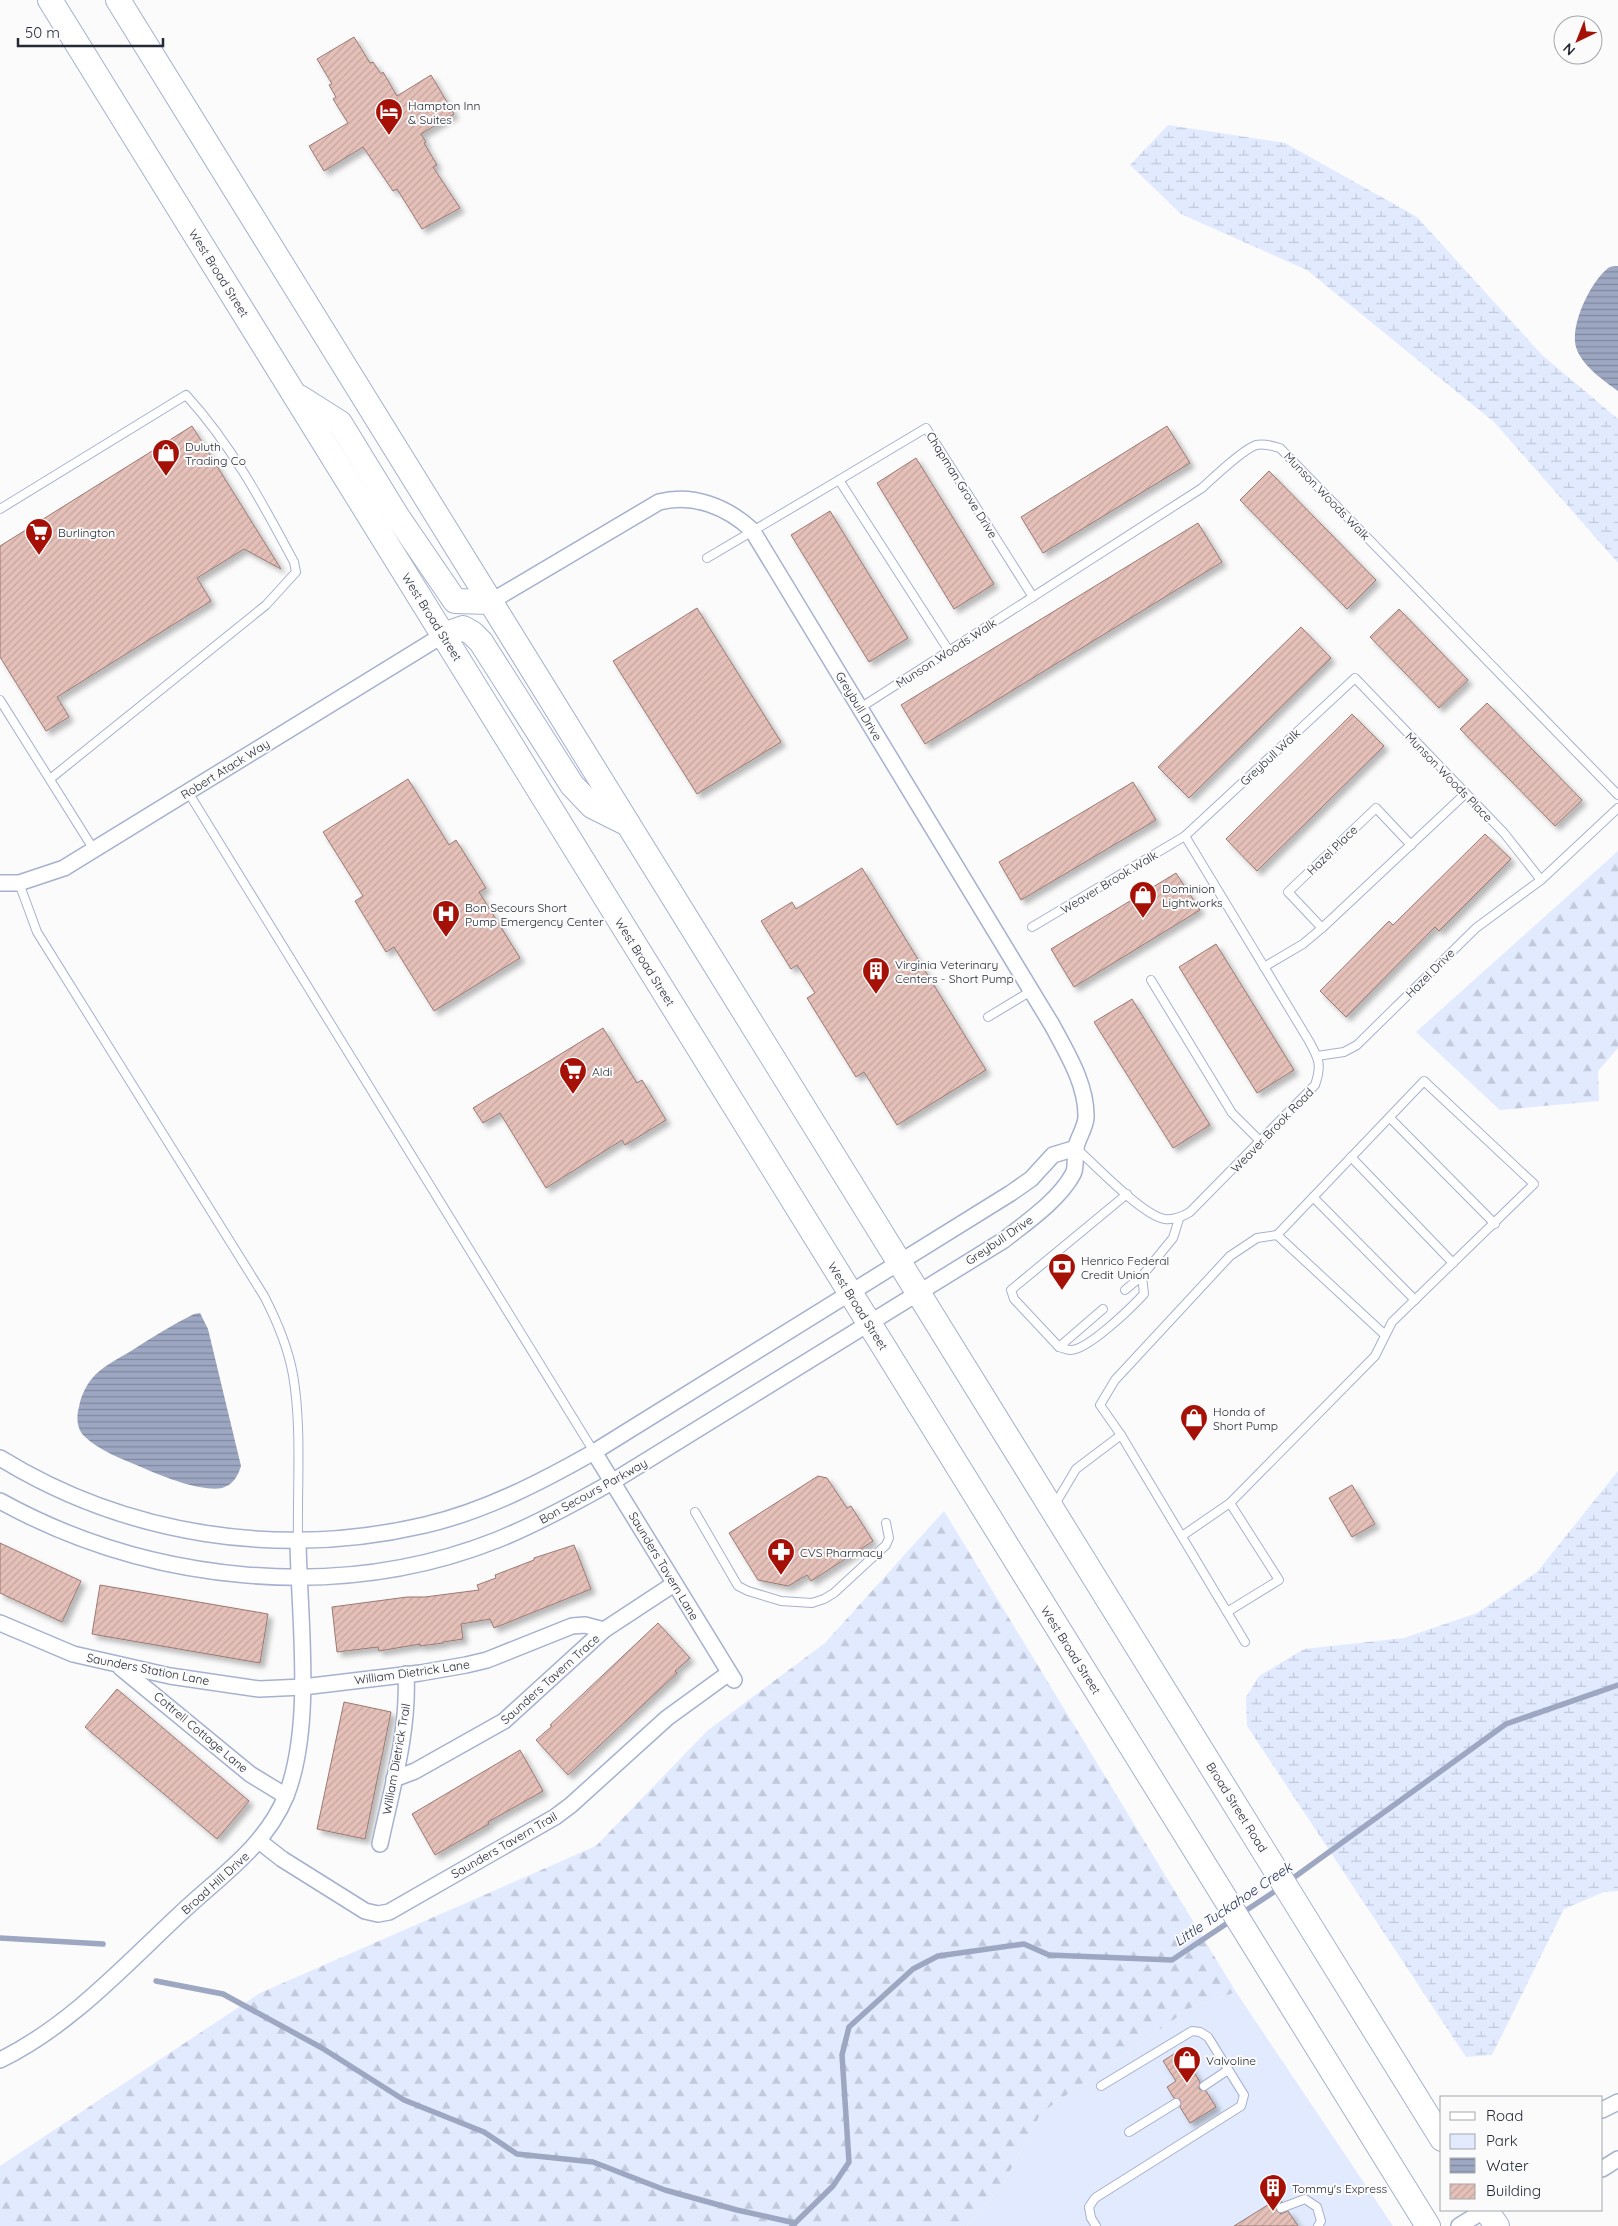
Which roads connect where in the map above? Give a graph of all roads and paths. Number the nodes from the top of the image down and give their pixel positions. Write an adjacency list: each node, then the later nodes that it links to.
1 (50, 0): 3 (main road, West Broad Street)
2 (118, 0): 9 (main road)
3 (294, 394): 9 (main road); 10 (main road, West Broad Street)
4 (839, 480): 6 (lane); 8 (lane, Chapman Grove Drive); 11 (lane)
5 (0, 509): 15 (lane)
6 (752, 530): 7 (lane); 9 (street, Greybull Drive); 14 (street, Greybull Drive)
7 (707, 558)
8 (1033, 597): 11 (lane, Munson Woods Walk); 18 (lane, Munson Woods Walk)
9 (490, 602): 20 (main road)
10 (443, 635): 16 (street, Robert Atack Way); 20 (main road); 47 (main road, West Broad Street)
11 (949, 651): 14 (lane, Munson Woods Walk)
12 (1355, 678): 17 (lane, Munson Woods Place); 21 (lane, Greybull Walk)
13 (0, 700): 15 (lane)
14 (860, 708): 31 (street, Greybull Drive)
15 (50, 779): 23 (lane)
16 (188, 792): 23 (street, Robert Atack Way); 55 (lane)
17 (1465, 794): 22 (lane); 24 (lane, Munson Woods Place)
18 (1618, 795)
19 (1618, 808): 24 (lane)
20 (628, 824): 44 (main road)
21 (1185, 836): 27 (lane, Weaver Brook Walk); 29 (lane)
22 (1411, 845): 28 (lane); 28 (lane, Hazel Place)
23 (94, 850): 25 (street, Robert Atack Way)
24 (1541, 880): 33 (lane, Hazel Drive)
25 (19, 883): 26 (street, Robert Atack Way); 64 (lane)
26 (0, 884)
27 (1032, 927)
28 (1322, 928): 29 (lane)
29 (1264, 967): 33 (lane)
30 (1151, 980): 35 (lane)
31 (1031, 991): 32 (lane); 36 (street, Greybull Drive)
32 (988, 1017)
33 (1317, 1056): 35 (lane, Weaver Brook Road)
34 (1390, 1118): 37 (lane); 41 (lane); 41 (lane)
35 (1260, 1141): 40 (lane, Weaver Brook Road)
36 (1076, 1148): 38 (lane); 44 (street); 48 (street, Greybull Drive)
37 (1351, 1157): 39 (lane); 43 (lane)
38 (1127, 1194): 40 (lane); 53 (lane)
39 (1314, 1197): 42 (lane); 49 (lane)
40 (1179, 1219): 45 (lane)
41 (1495, 1224): 43 (lane)
42 (1277, 1235): 52 (lane); 54 (lane)
43 (1453, 1262): 49 (lane)
44 (899, 1263): 47 (street); 48 (main road)
45 (1142, 1276): 46 (lane); 53 (lane)
46 (1125, 1290)
47 (850, 1293): 51 (main road, West Broad Street); 55 (street)
48 (918, 1293): 51 (street, Greybull Drive); 60 (main road)
49 (1415, 1300): 52 (lane)
50 (1104, 1309): 53 (lane)
51 (868, 1323): 57 (street, Bon Secours Parkway); 95 (main road, West Broad Street)
52 (1385, 1335): 59 (lane)
53 (1059, 1347)
54 (1121, 1435): 60 (lane); 63 (lane)
55 (594, 1452): 57 (street, Saunders Tavern Lane); 64 (street)
56 (0, 1458): 64 (street)
57 (612, 1482): 65 (street, Bon Secours Parkway); 66 (street, Saunders Tavern Lane)
58 (0, 1501): 65 (street, Bon Secours Parkway)
59 (1230, 1503): 63 (lane); 67 (lane)
60 (1052, 1510): 87 (main road, Broad Street Road)
61 (695, 1512): 62 (lane)
62 (886, 1523)
63 (1182, 1536): 67 (lane)
64 (298, 1541): 65 (street, Broad Hill Drive)
65 (298, 1577): 74 (street, Broad Hill Drive)
66 (674, 1584): 69 (street, Saunders Tavern Trace); 73 (street, Saunders Tavern Lane)
67 (1227, 1612): 70 (lane)
68 (0, 1624): 71 (street, Saunders Station Lane)
69 (604, 1630): 72 (street, William Dietrick Lane); 75 (street, Saunders Tavern Trace)
70 (1245, 1642)
71 (118, 1665): 74 (street, Saunders Station Lane); 76 (street, Cottrell Cottage Lane)
72 (406, 1674): 74 (street, William Dietrick Lane); 75 (street, William Dietrick Trail)
73 (732, 1677): 77 (street, Saunders Tavern Trail)
74 (302, 1687): 76 (street, Broad Hill Drive)
75 (394, 1779): 78 (street, William Dietrick Trail)
76 (286, 1796): 77 (street, Broad Hill Drive)
77 (259, 1841): 79 (street, Broad Hill Drive)
78 (380, 1844)
79 (0, 2060)
80 (1228, 2070): 81 (lane); 82 (lane); 93 (lane)
81 (1101, 2086)
82 (1204, 2086)
83 (1618, 2102): 85 (street)
84 (1176, 2103): 86 (lane)
85 (1603, 2110)
86 (1128, 2132)
87 (1440, 2136)
88 (1618, 2159): 89 (street)
89 (1603, 2168)
90 (1281, 2208): 94 (lane)
91 (1484, 2211): 96 (street)
92 (1487, 2211): 97 (main road)
93 (1096, 2226)
94 (1318, 2226)
95 (1428, 2226)
96 (1459, 2226)
97 (1497, 2226)

